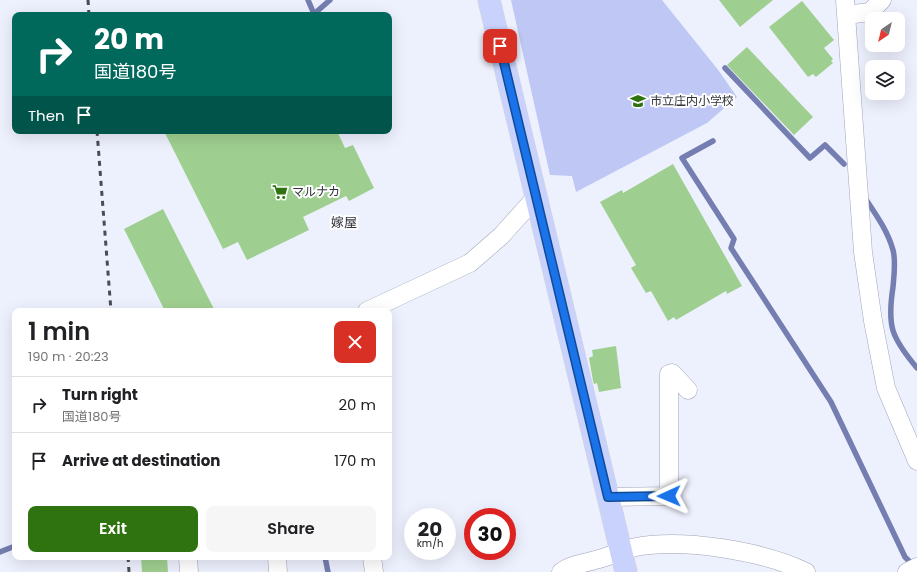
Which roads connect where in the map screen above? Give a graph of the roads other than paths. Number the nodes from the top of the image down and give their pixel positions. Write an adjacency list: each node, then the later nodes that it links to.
1 (489, 0): 4 (highway)
2 (882, 0): 3 (street)
3 (845, 8): 7 (street)
4 (536, 197): 5 (street); 8 (highway)
5 (373, 308)
6 (688, 390): 8 (street)
7 (916, 457)
8 (608, 497): 12 (highway)
9 (188, 560): 13 (street)
10 (277, 560): 14 (street)
11 (372, 560): 15 (street)
12 (624, 562): 16 (street); 17 (street)
13 (189, 572)
14 (278, 572)
15 (374, 572)
16 (561, 572)
17 (806, 572)

